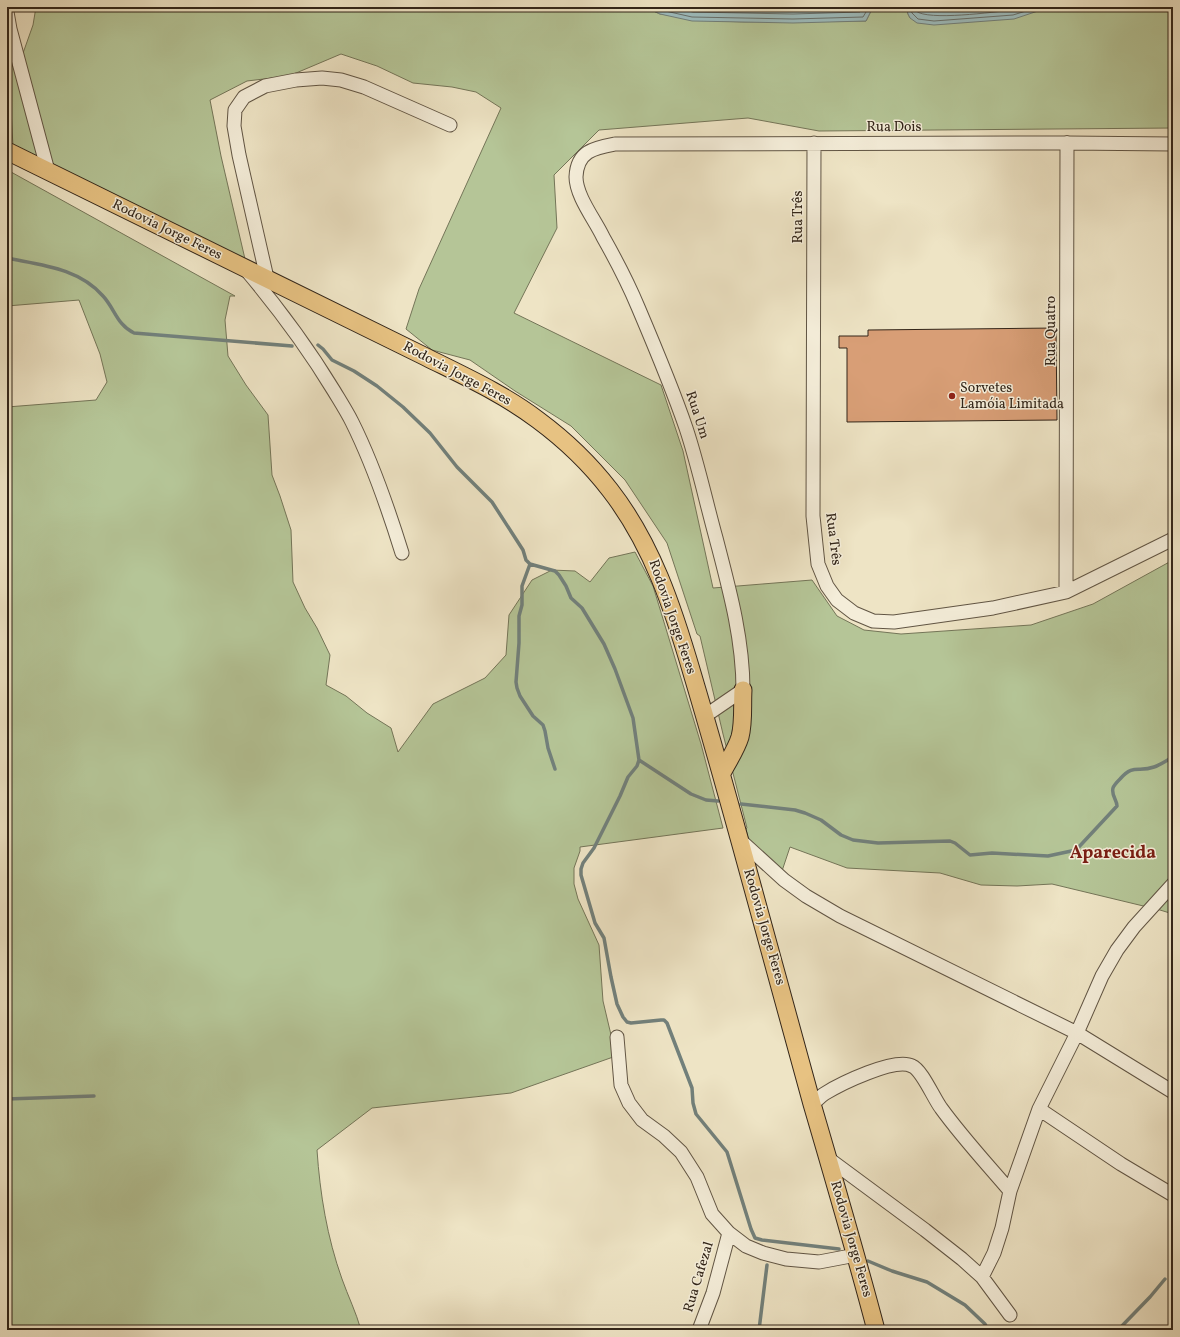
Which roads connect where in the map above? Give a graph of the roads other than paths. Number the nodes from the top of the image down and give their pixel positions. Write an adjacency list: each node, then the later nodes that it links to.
1 (7, 12): 8 (street)
2 (450, 125): 10 (street)
3 (814, 143): 4 (street, Rua Dois); 5 (street, Rua Dois); 13 (street, Rua Três)
4 (1067, 143): 6 (street, Rua Dois); 13 (street, Rua Quatro)
5 (615, 144): 14 (street, Rua Um)
6 (1173, 144)
7 (7, 151): 8 (main road, Rodovia Jorge Feres)
8 (48, 171): 9 (main road, Rodovia Jorge Feres)
9 (244, 268): 10 (main road, Rodovia Jorge Feres); 12 (street)
10 (266, 278): 15 (main road, Rodovia Jorge Feres)
11 (1173, 539): 13 (street, Rua Três)
12 (402, 553)
13 (1066, 592)
14 (743, 690): 15 (street); 16 (main road)
15 (705, 716): 16 (main road, Rodovia Jorge Feres)
16 (722, 773): 17 (main road, Rodovia Jorge Feres)
17 (739, 839): 19 (street); 22 (main road, Rodovia Jorge Feres)
18 (1173, 884): 19 (street)
19 (1076, 1033): 21 (street); 23 (street)
20 (617, 1037): 27 (street, Rua Cafezal)
21 (1173, 1092)
22 (812, 1104): 24 (main road, Rodovia Jorge Feres); 25 (street)
23 (1039, 1109): 25 (street); 26 (street)
24 (829, 1159): 28 (main road, Rodovia Jorge Feres); 29 (street)
25 (1010, 1191): 29 (street)
26 (1173, 1195)
27 (729, 1233): 28 (street, Rua Cafezal); 31 (street, Rua Cafezal)
28 (856, 1254): 32 (main road, Rodovia Jorge Feres)
29 (982, 1277): 30 (street)
30 (1010, 1315)
31 (699, 1330)
32 (876, 1330)

